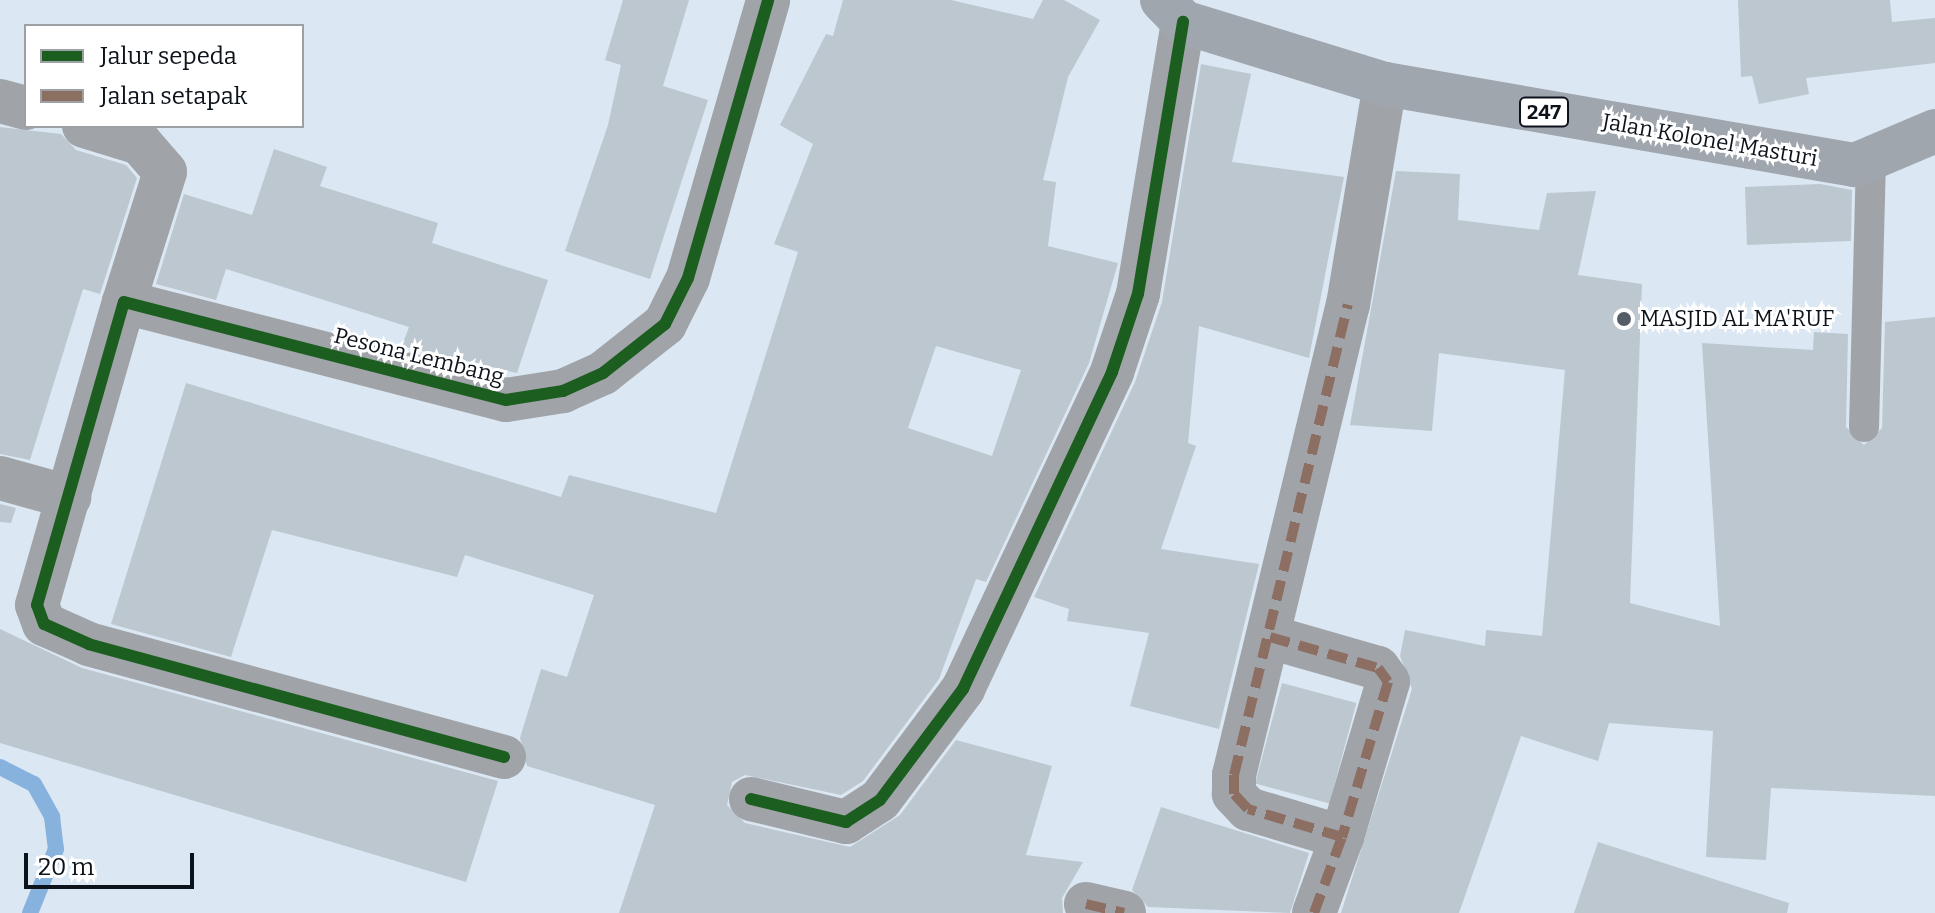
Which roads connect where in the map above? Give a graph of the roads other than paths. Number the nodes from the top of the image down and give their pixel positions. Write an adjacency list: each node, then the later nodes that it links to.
1 (768, 0): 9 (street, Pesona Lembang)
2 (1172, 11): 3 (main road, Jalan Kolonel Masturi / 247); 15 (street)
3 (1385, 84): 8 (main road, Jalan Kolonel Masturi / 247); 13 (street)
4 (0, 101): 5 (street)
5 (24, 107)
6 (91, 128): 9 (street)
7 (1935, 131): 8 (main road, Jalan Kolonel Masturi / 247)
8 (1871, 160): 10 (lane)
9 (124, 302): 12 (street)
10 (1864, 427)
11 (0, 478): 12 (street)
12 (69, 497): 14 (street)
13 (1270, 637): 16 (street); 16 (street)
14 (504, 757)
15 (751, 799)
16 (1342, 837): 17 (street)
17 (1314, 913)

